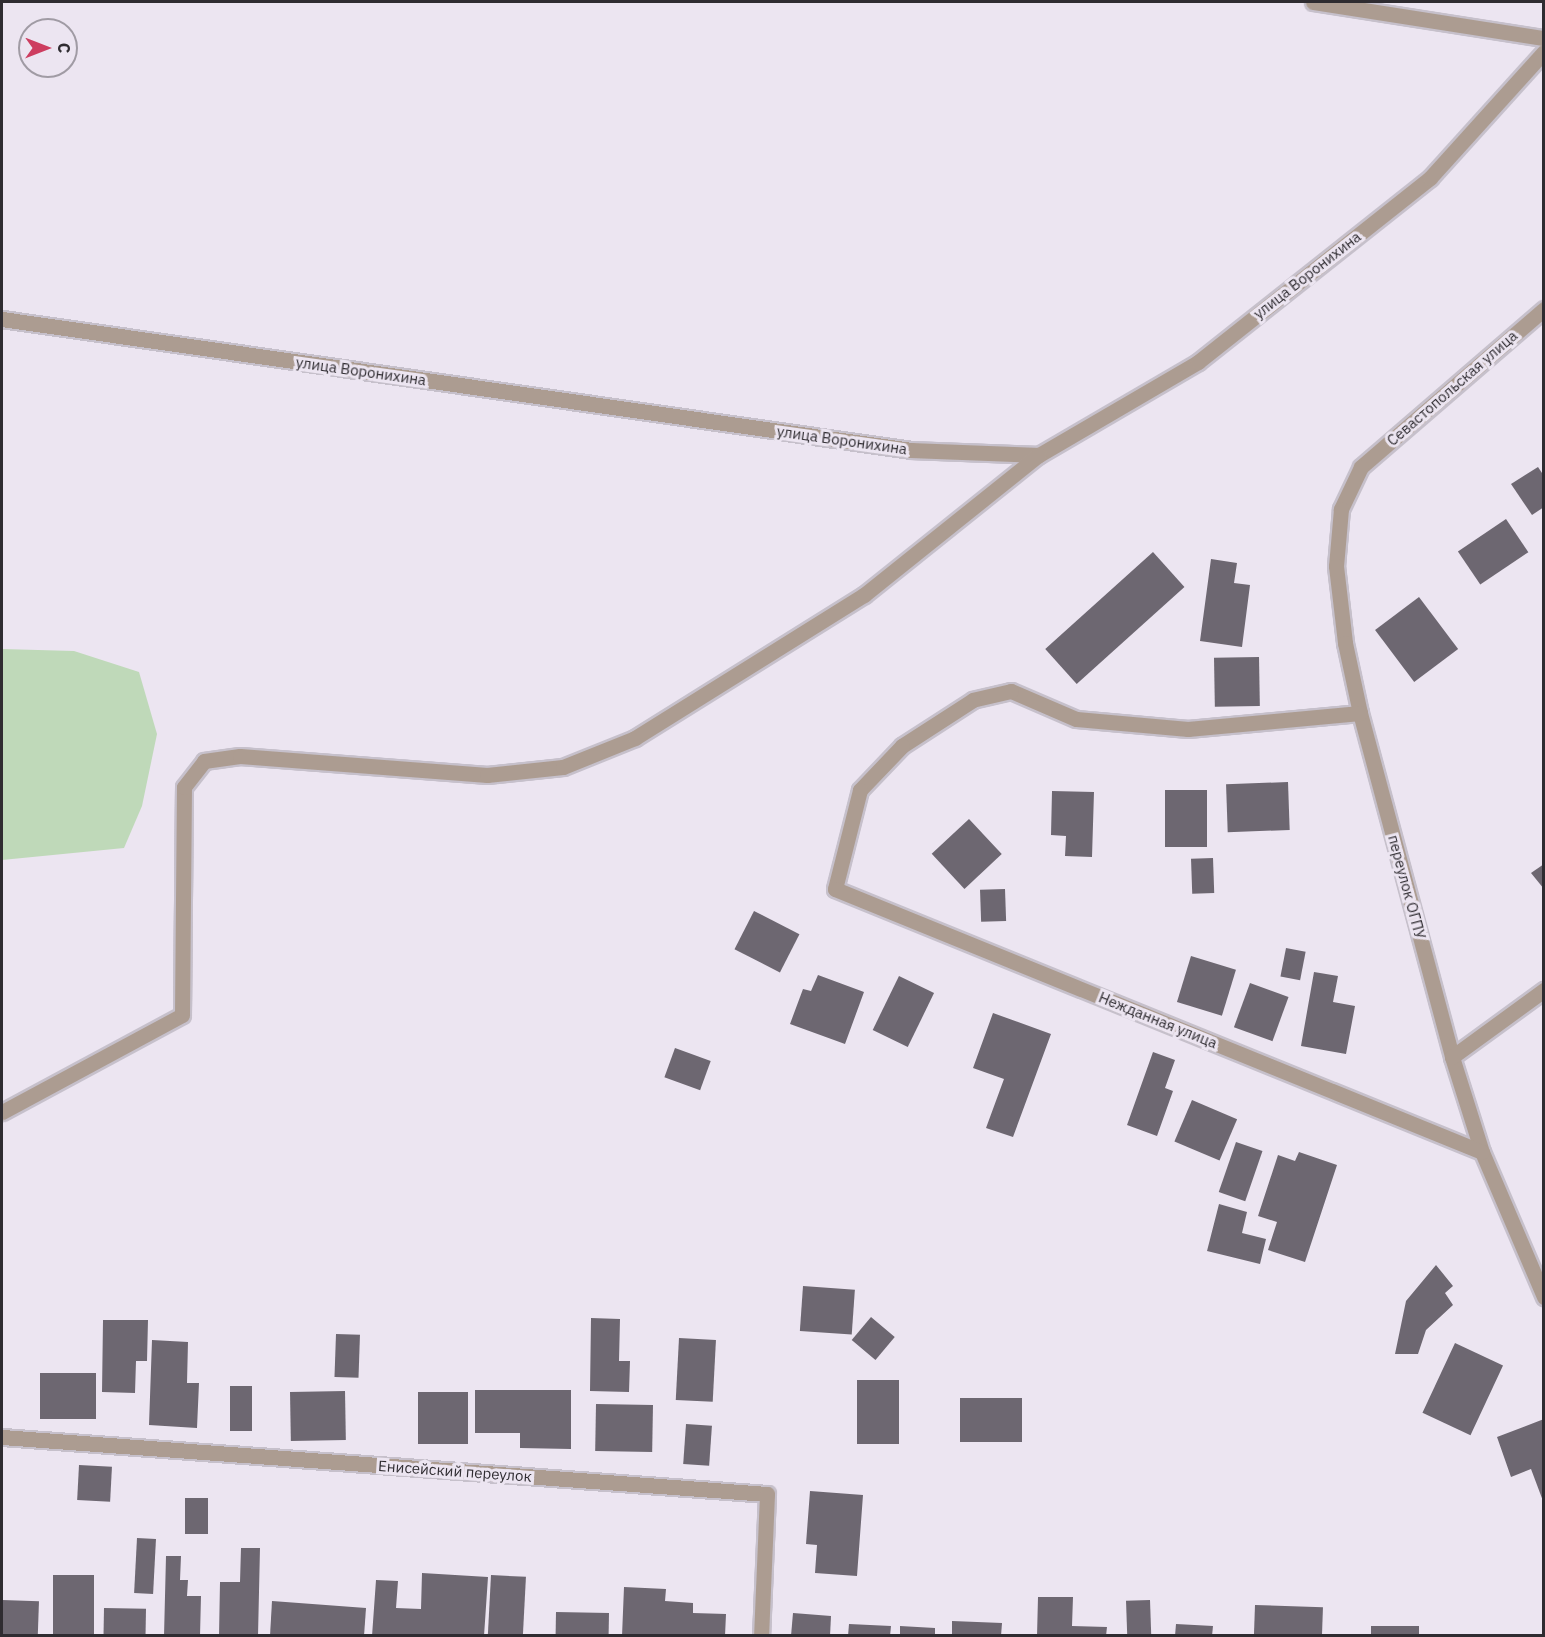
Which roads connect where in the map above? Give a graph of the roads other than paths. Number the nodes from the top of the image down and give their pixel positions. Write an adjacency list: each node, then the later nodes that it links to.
1 (1313, 2): 2 (street)
2 (1544, 38)
3 (1544, 52): 6 (street, улица Воронихина)
4 (1544, 309): 7 (street, Севастопольская улица)
5 (2, 319): 6 (street, улица Воронихина)
6 (1039, 455): 11 (street)
7 (1360, 467): 8 (street, переулок ОГПУ)
8 (1360, 713): 10 (street, переулок ОГПУ); 12 (street, Нежданная улица)
9 (1544, 990): 10 (street)
10 (1452, 1057): 12 (street, переулок ОГПУ)
11 (2, 1112)
12 (1482, 1152): 13 (street, переулок ОГПУ)
13 (1544, 1297)
14 (2, 1437): 15 (street, Енисейский переулок)
15 (760, 1635)

